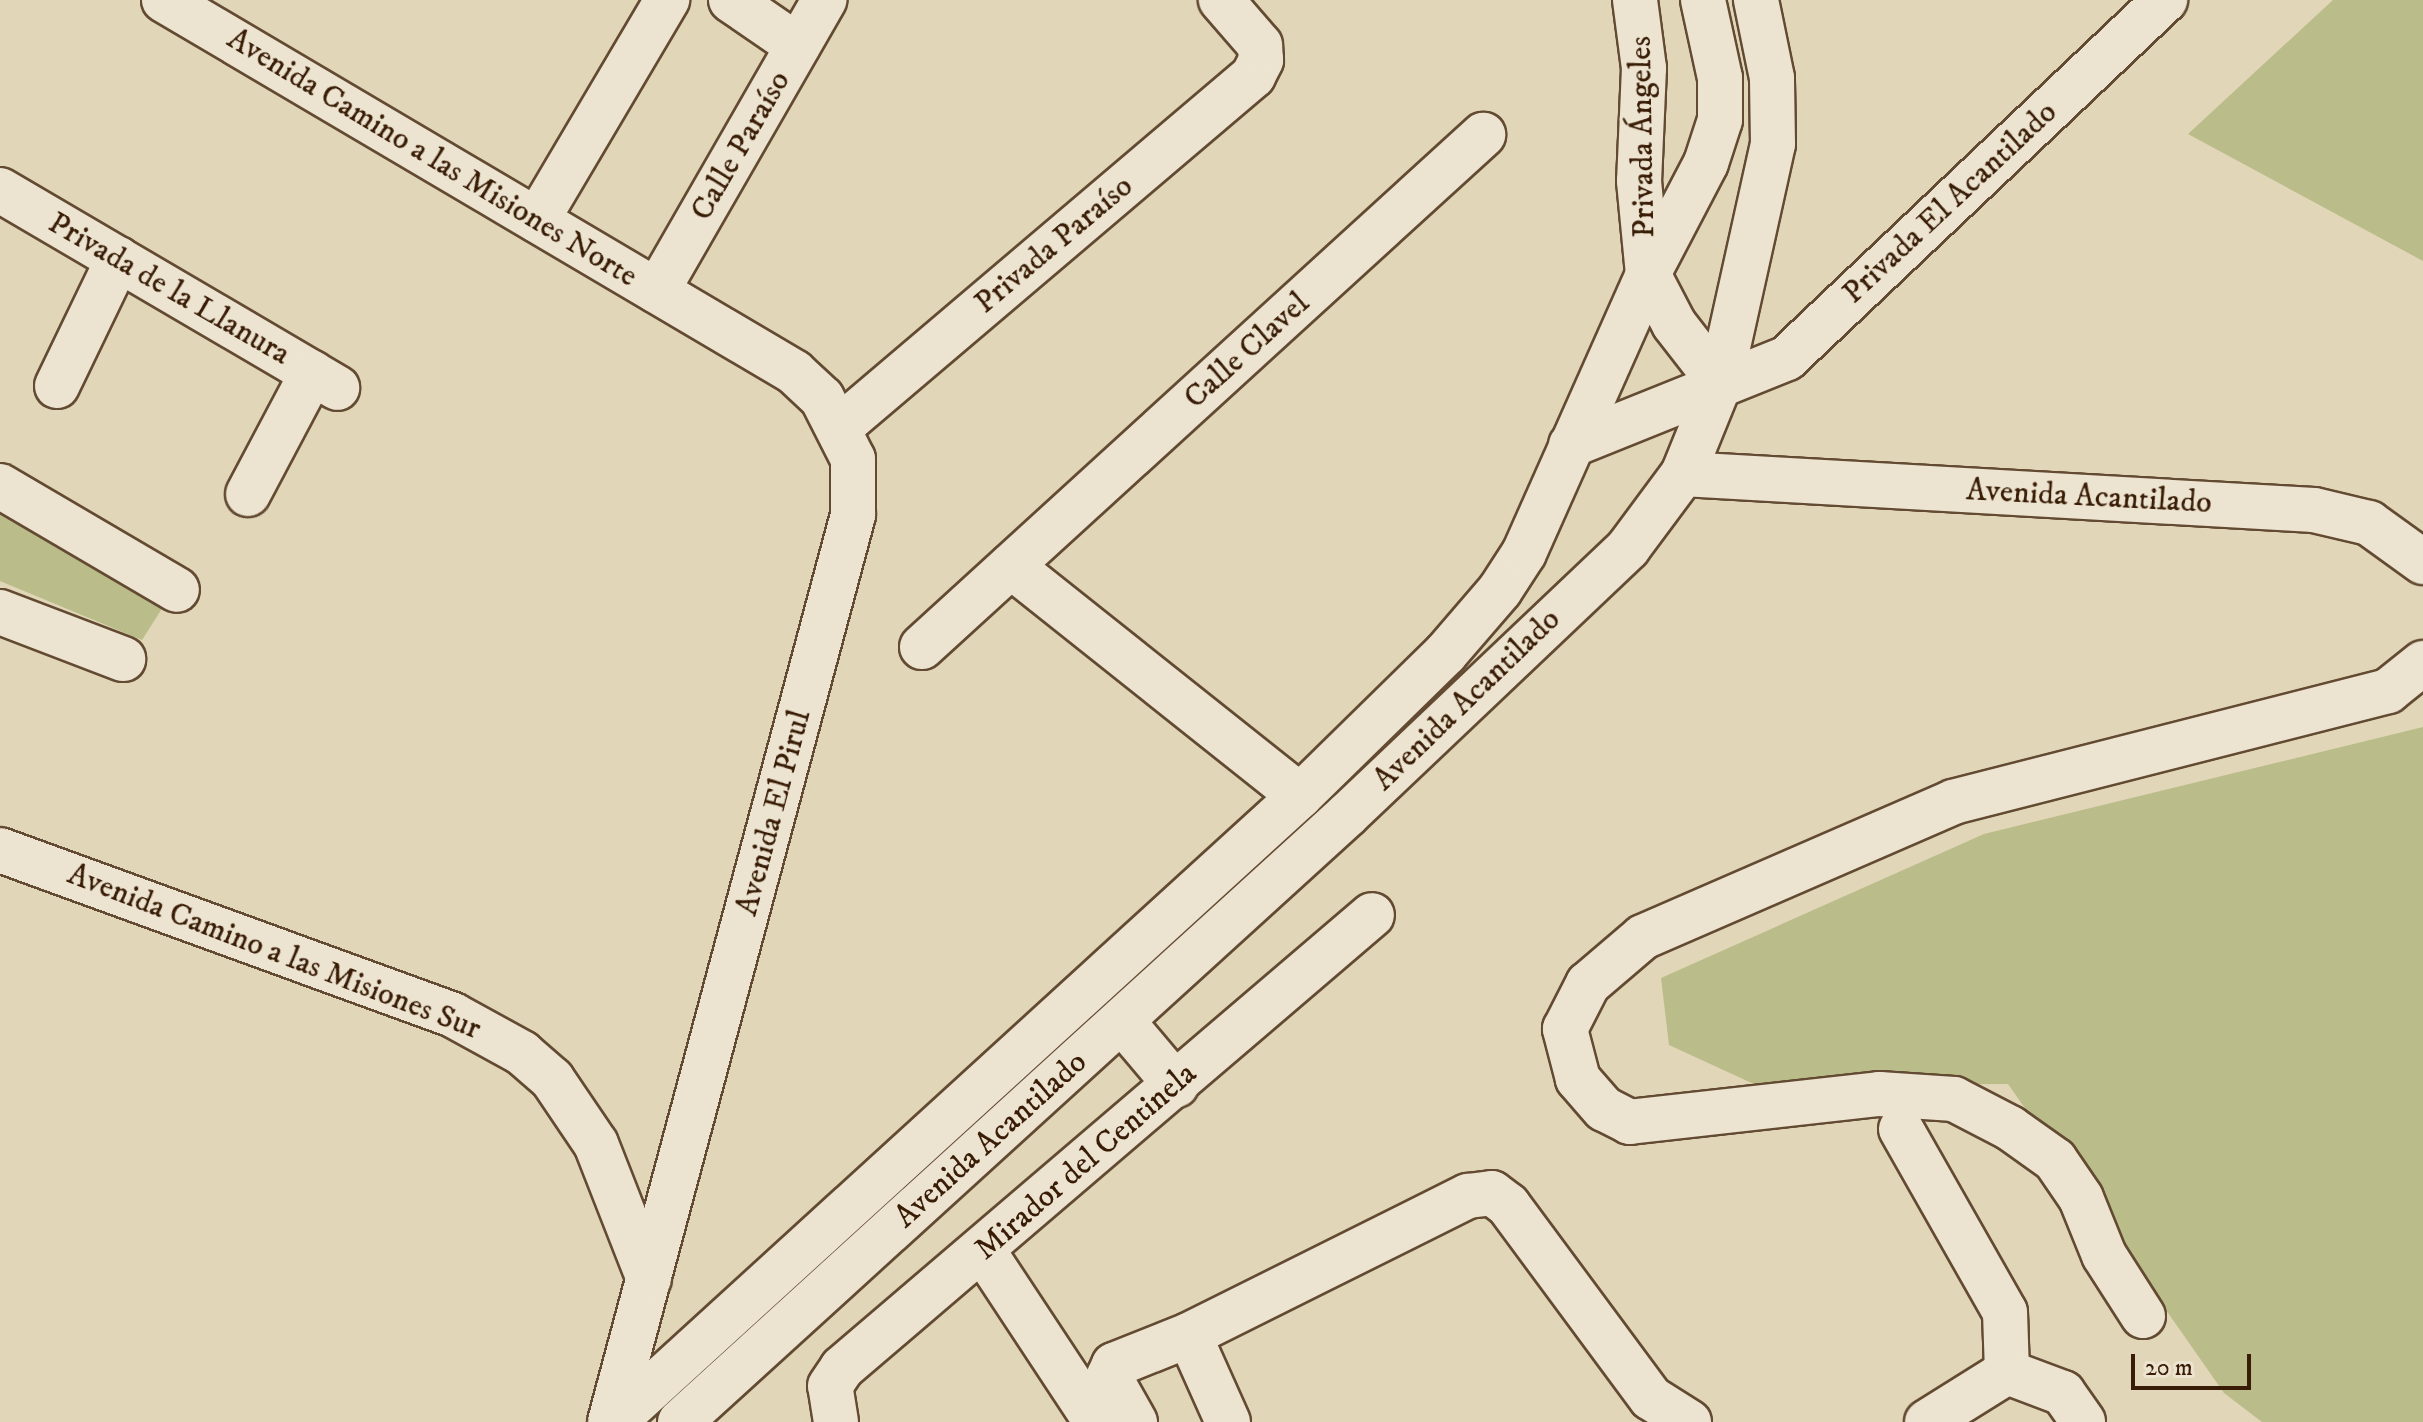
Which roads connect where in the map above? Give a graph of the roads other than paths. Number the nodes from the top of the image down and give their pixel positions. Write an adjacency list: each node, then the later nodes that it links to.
1 (164, 0): 13 (street, Avenida Camino a las Misiones Norte)
2 (667, 0): 13 (street)
3 (731, 0): 10 (street)
4 (824, 0): 10 (street, Calle Paraíso)
5 (1221, 0): 19 (street, Privada Paraíso)
6 (1635, 0): 15 (street, Privada Ángeles)
7 (1703, 0): 15 (street, Avenida Acantilado)
8 (1756, 0): 17 (street)
9 (2165, 0): 17 (street, Privada El Acantilado)
10 (798, 46): 16 (street, Calle Paraíso)
11 (1483, 135): 25 (street, Calle Clavel)
12 (0, 190): 14 (street, Privada de la Llanura)
13 (537, 220): 16 (street, Avenida Camino a las Misiones Norte)
14 (118, 259): 18 (street); 23 (street, Privada de la Llanura)
15 (1648, 274): 17 (street); 20 (street, Avenida Acantilado)
16 (657, 291): 19 (street, Avenida El Pirul)
17 (1720, 383): 20 (street, Privada El Acantilado); 21 (street)
18 (57, 386)
19 (841, 426): 38 (street, Avenida El Pirul)
20 (1571, 445): 31 (street, Avenida Acantilado)
21 (1683, 474): 24 (street, Avenida Acantilado); 34 (street, Avenida Acantilado)
22 (0, 486): 26 (street)
23 (248, 494)
24 (2423, 562)
25 (1011, 566): 28 (street, Calle Clavel); 31 (street)
26 (177, 590)
27 (0, 612): 29 (street)
28 (922, 647)
29 (123, 659)
30 (2423, 663): 39 (street)
31 (1300, 796): 42 (street, Avenida Acantilado)
32 (0, 850): 38 (street, Avenida Camino a las Misiones Sur)
33 (1372, 915): 35 (street, Mirador del Centinela)
34 (1121, 1022): 35 (street); 43 (street, Avenida Acantilado)
35 (1174, 1086): 37 (street, Mirador del Centinela)
36 (1901, 1129): 41 (street)
37 (984, 1252): 44 (street, Mirador del Centinela); 45 (street)
38 (649, 1279): 42 (street, Avenida El Pirul)
39 (2143, 1316)
40 (1189, 1335): 46 (street); 47 (street); 48 (street)
41 (2007, 1372): 49 (street); 50 (street)
42 (612, 1422)
43 (680, 1422)
44 (836, 1422)
45 (1096, 1422)
46 (1135, 1422)
47 (1228, 1422)
48 (1689, 1422)
49 (1927, 1422)
50 (2083, 1422)

